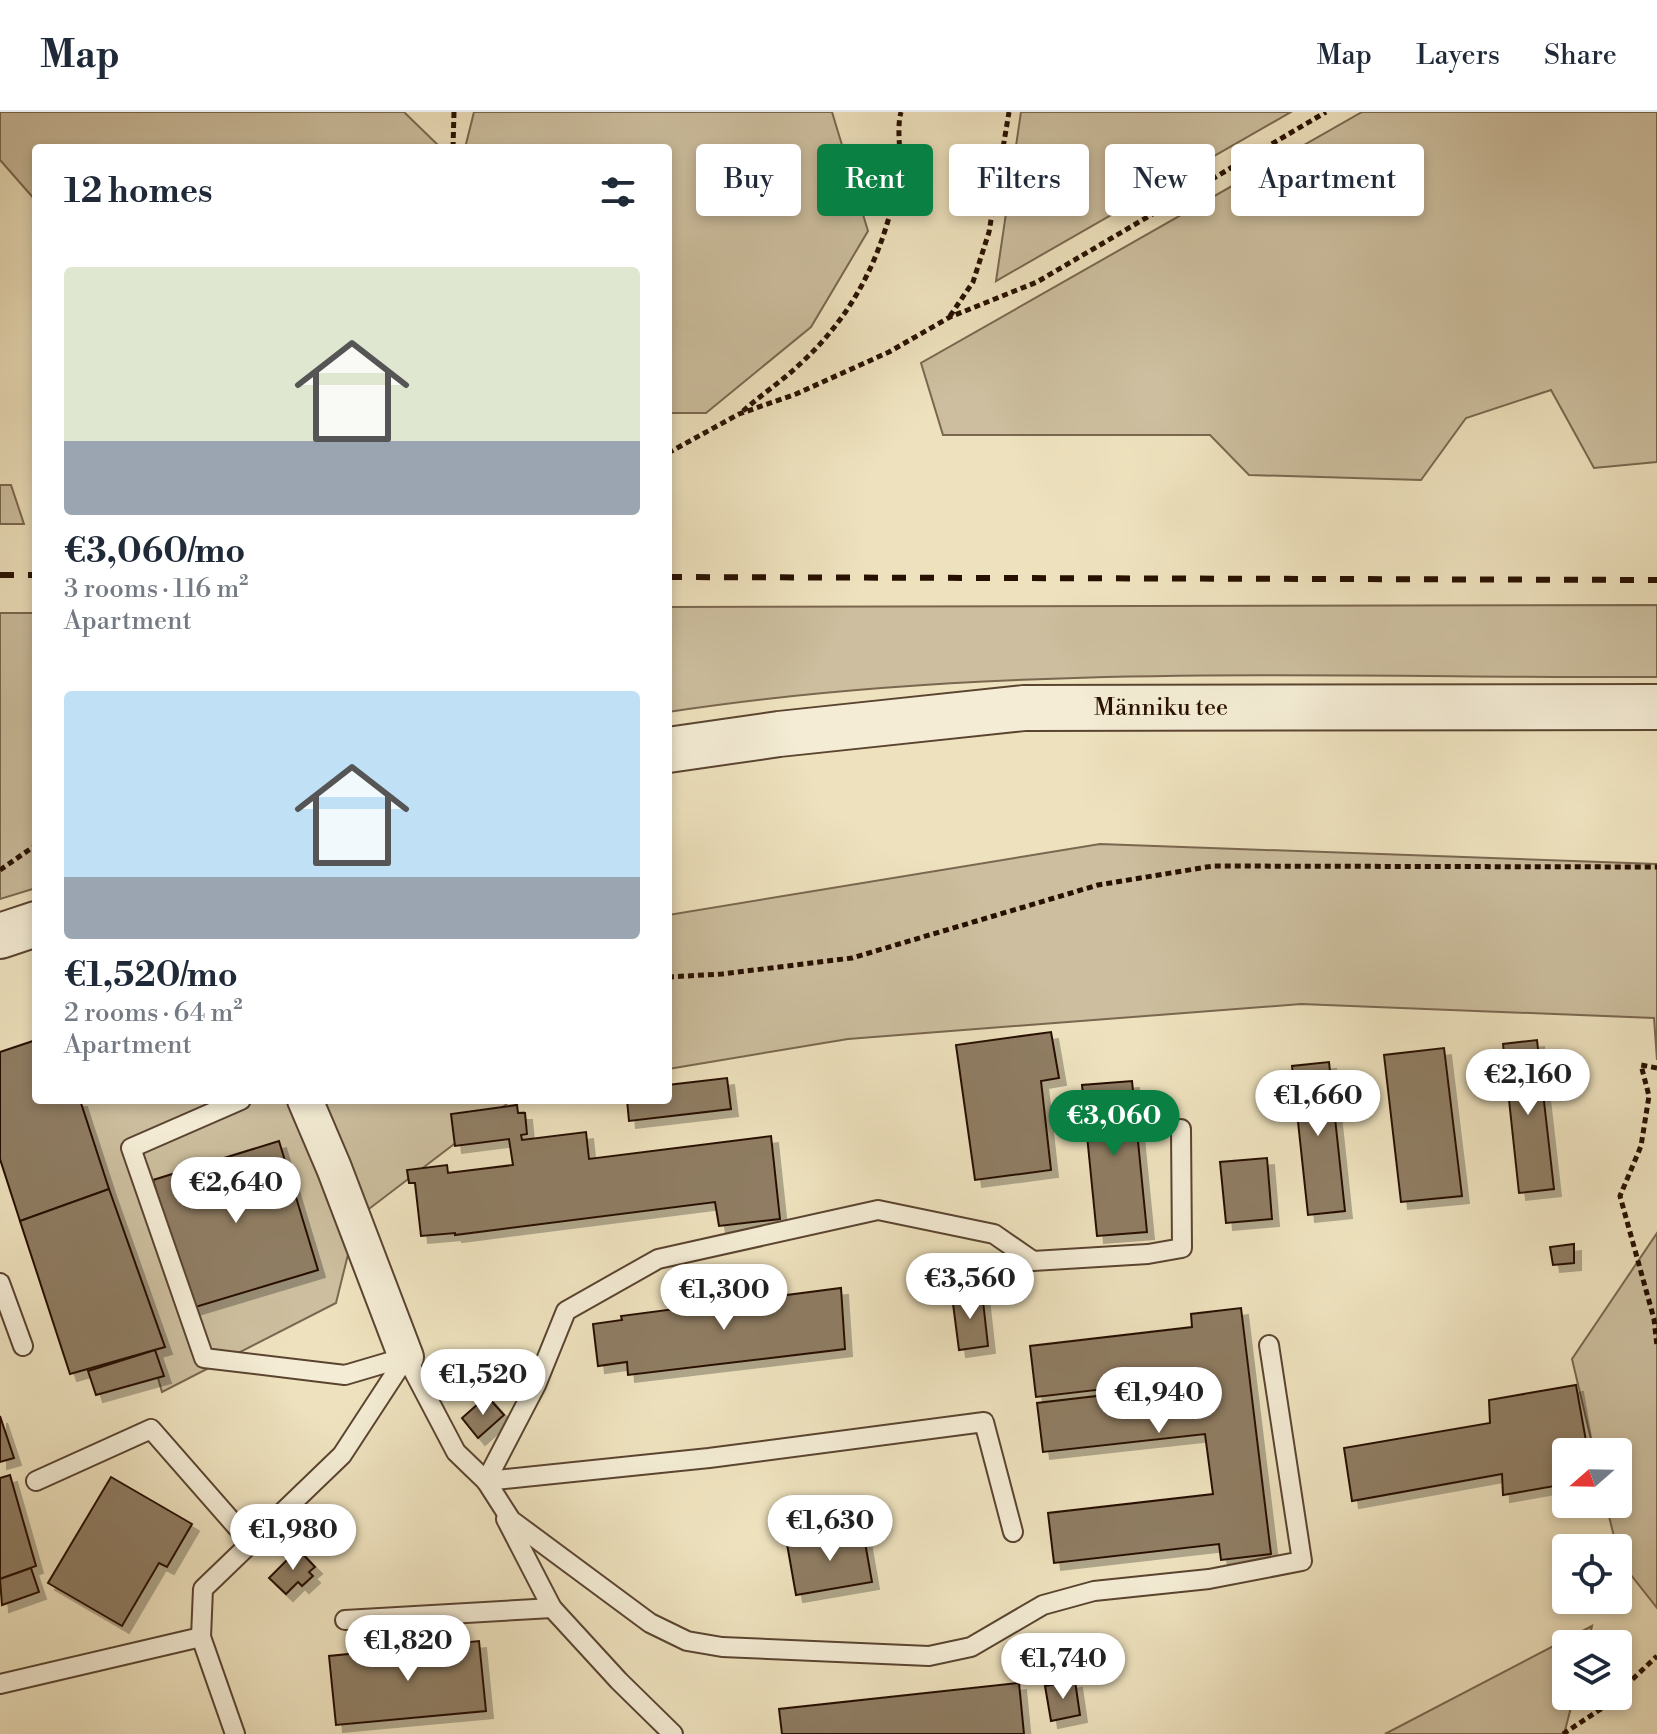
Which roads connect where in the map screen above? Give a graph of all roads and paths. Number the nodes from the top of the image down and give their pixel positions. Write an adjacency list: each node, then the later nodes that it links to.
1 (454, 112): 5 (path)
2 (901, 112): 7 (path)
3 (1009, 112): 6 (path)
4 (1326, 112): 6 (path)
5 (453, 144)
6 (950, 317): 7 (path)
7 (739, 414): 8 (path)
8 (672, 451)
9 (1657, 707): 10 (street, Männiku tee)
10 (672, 749)
11 (32, 848): 13 (path)
12 (1657, 867): 16 (path)
13 (0, 870)
14 (32, 925): 15 (street)
15 (0, 936)
16 (672, 977)
17 (1657, 1068): 24 (path)
18 (232, 1104): 25 (lane)
19 (307, 1104): 25 (street)
20 (1181, 1129): 27 (lane)
21 (0, 1283): 23 (lane)
22 (1269, 1345): 27 (lane)
23 (23, 1346)
24 (1657, 1346)
25 (406, 1357): 27 (lane); 29 (lane)
26 (36, 1481): 29 (lane)
27 (486, 1481): 28 (lane); 30 (lane)
28 (1013, 1532)
29 (250, 1542): 32 (lane)
30 (552, 1608): 31 (lane); 38 (lane)
31 (345, 1620)
32 (201, 1637): 35 (lane); 37 (lane)
33 (1657, 1656): 34 (path)
34 (1632, 1680)
35 (0, 1684)
36 (1599, 1710): 39 (path)
37 (235, 1734)
38 (673, 1734)
39 (1563, 1734)

